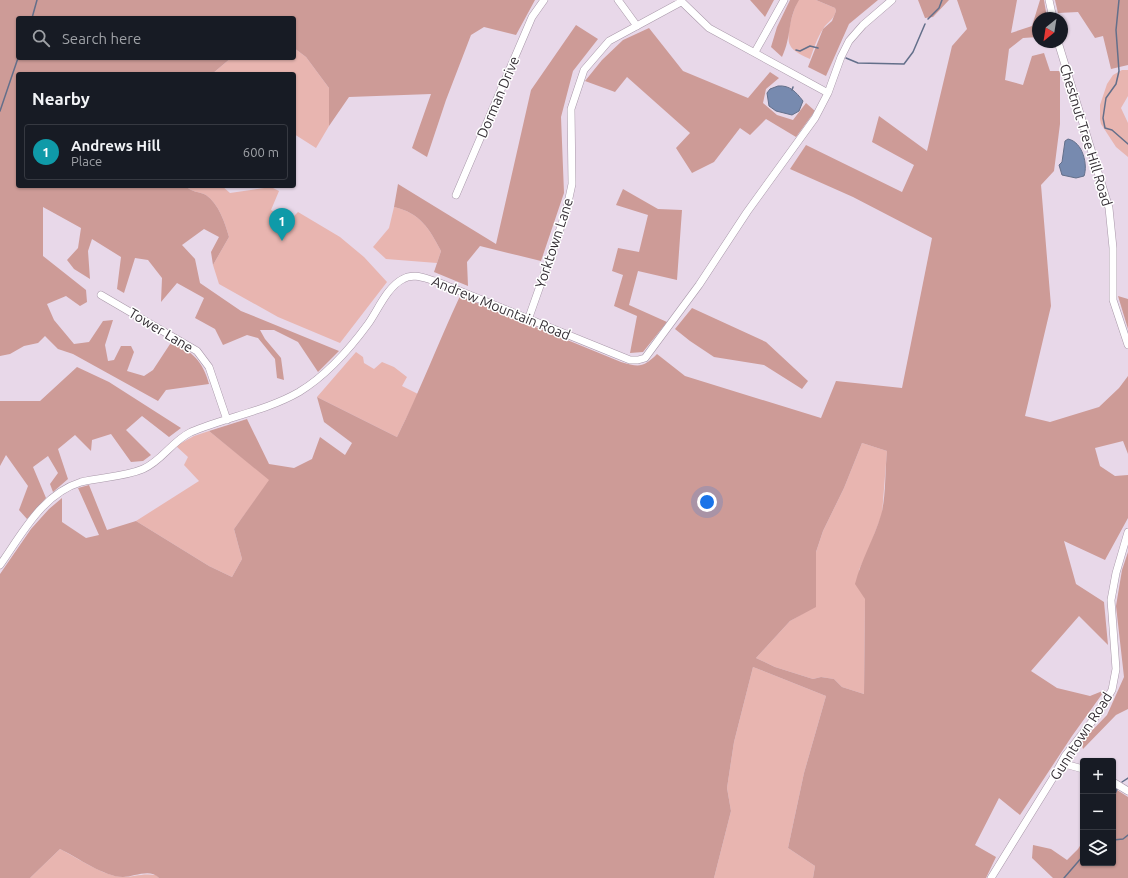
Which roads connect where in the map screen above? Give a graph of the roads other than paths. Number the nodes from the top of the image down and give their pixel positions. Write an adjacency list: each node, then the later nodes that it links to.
1 (544, 0): 12 (street, Dorman Drive)
2 (618, 0): 8 (street)
3 (784, 0): 10 (street)
4 (892, 0): 11 (street, Andrew Mountain Road)
5 (1049, 0): 7 (street)
6 (680, 1): 8 (street, Yorktown Lane); 10 (street)
7 (1052, 12)
8 (637, 26): 14 (street, Yorktown Lane)
9 (1060, 48): 15 (street, Chestnut Tree Hill Road)
10 (756, 52): 11 (street)
11 (828, 93): 14 (street, Andrew Mountain Road)
12 (456, 195)
13 (101, 295): 16 (street, Tower Lane)
14 (528, 320): 16 (street, Andrew Mountain Road)
15 (1128, 345)
16 (227, 420): 18 (street, Andrew Mountain Road)
17 (1128, 532): 19 (street, Gunntown Road)
18 (0, 565)
19 (1061, 763): 20 (street); 23 (street, Gunntown Road)
20 (1080, 768)
21 (1116, 784): 22 (street)
22 (1128, 790)
23 (991, 878)

